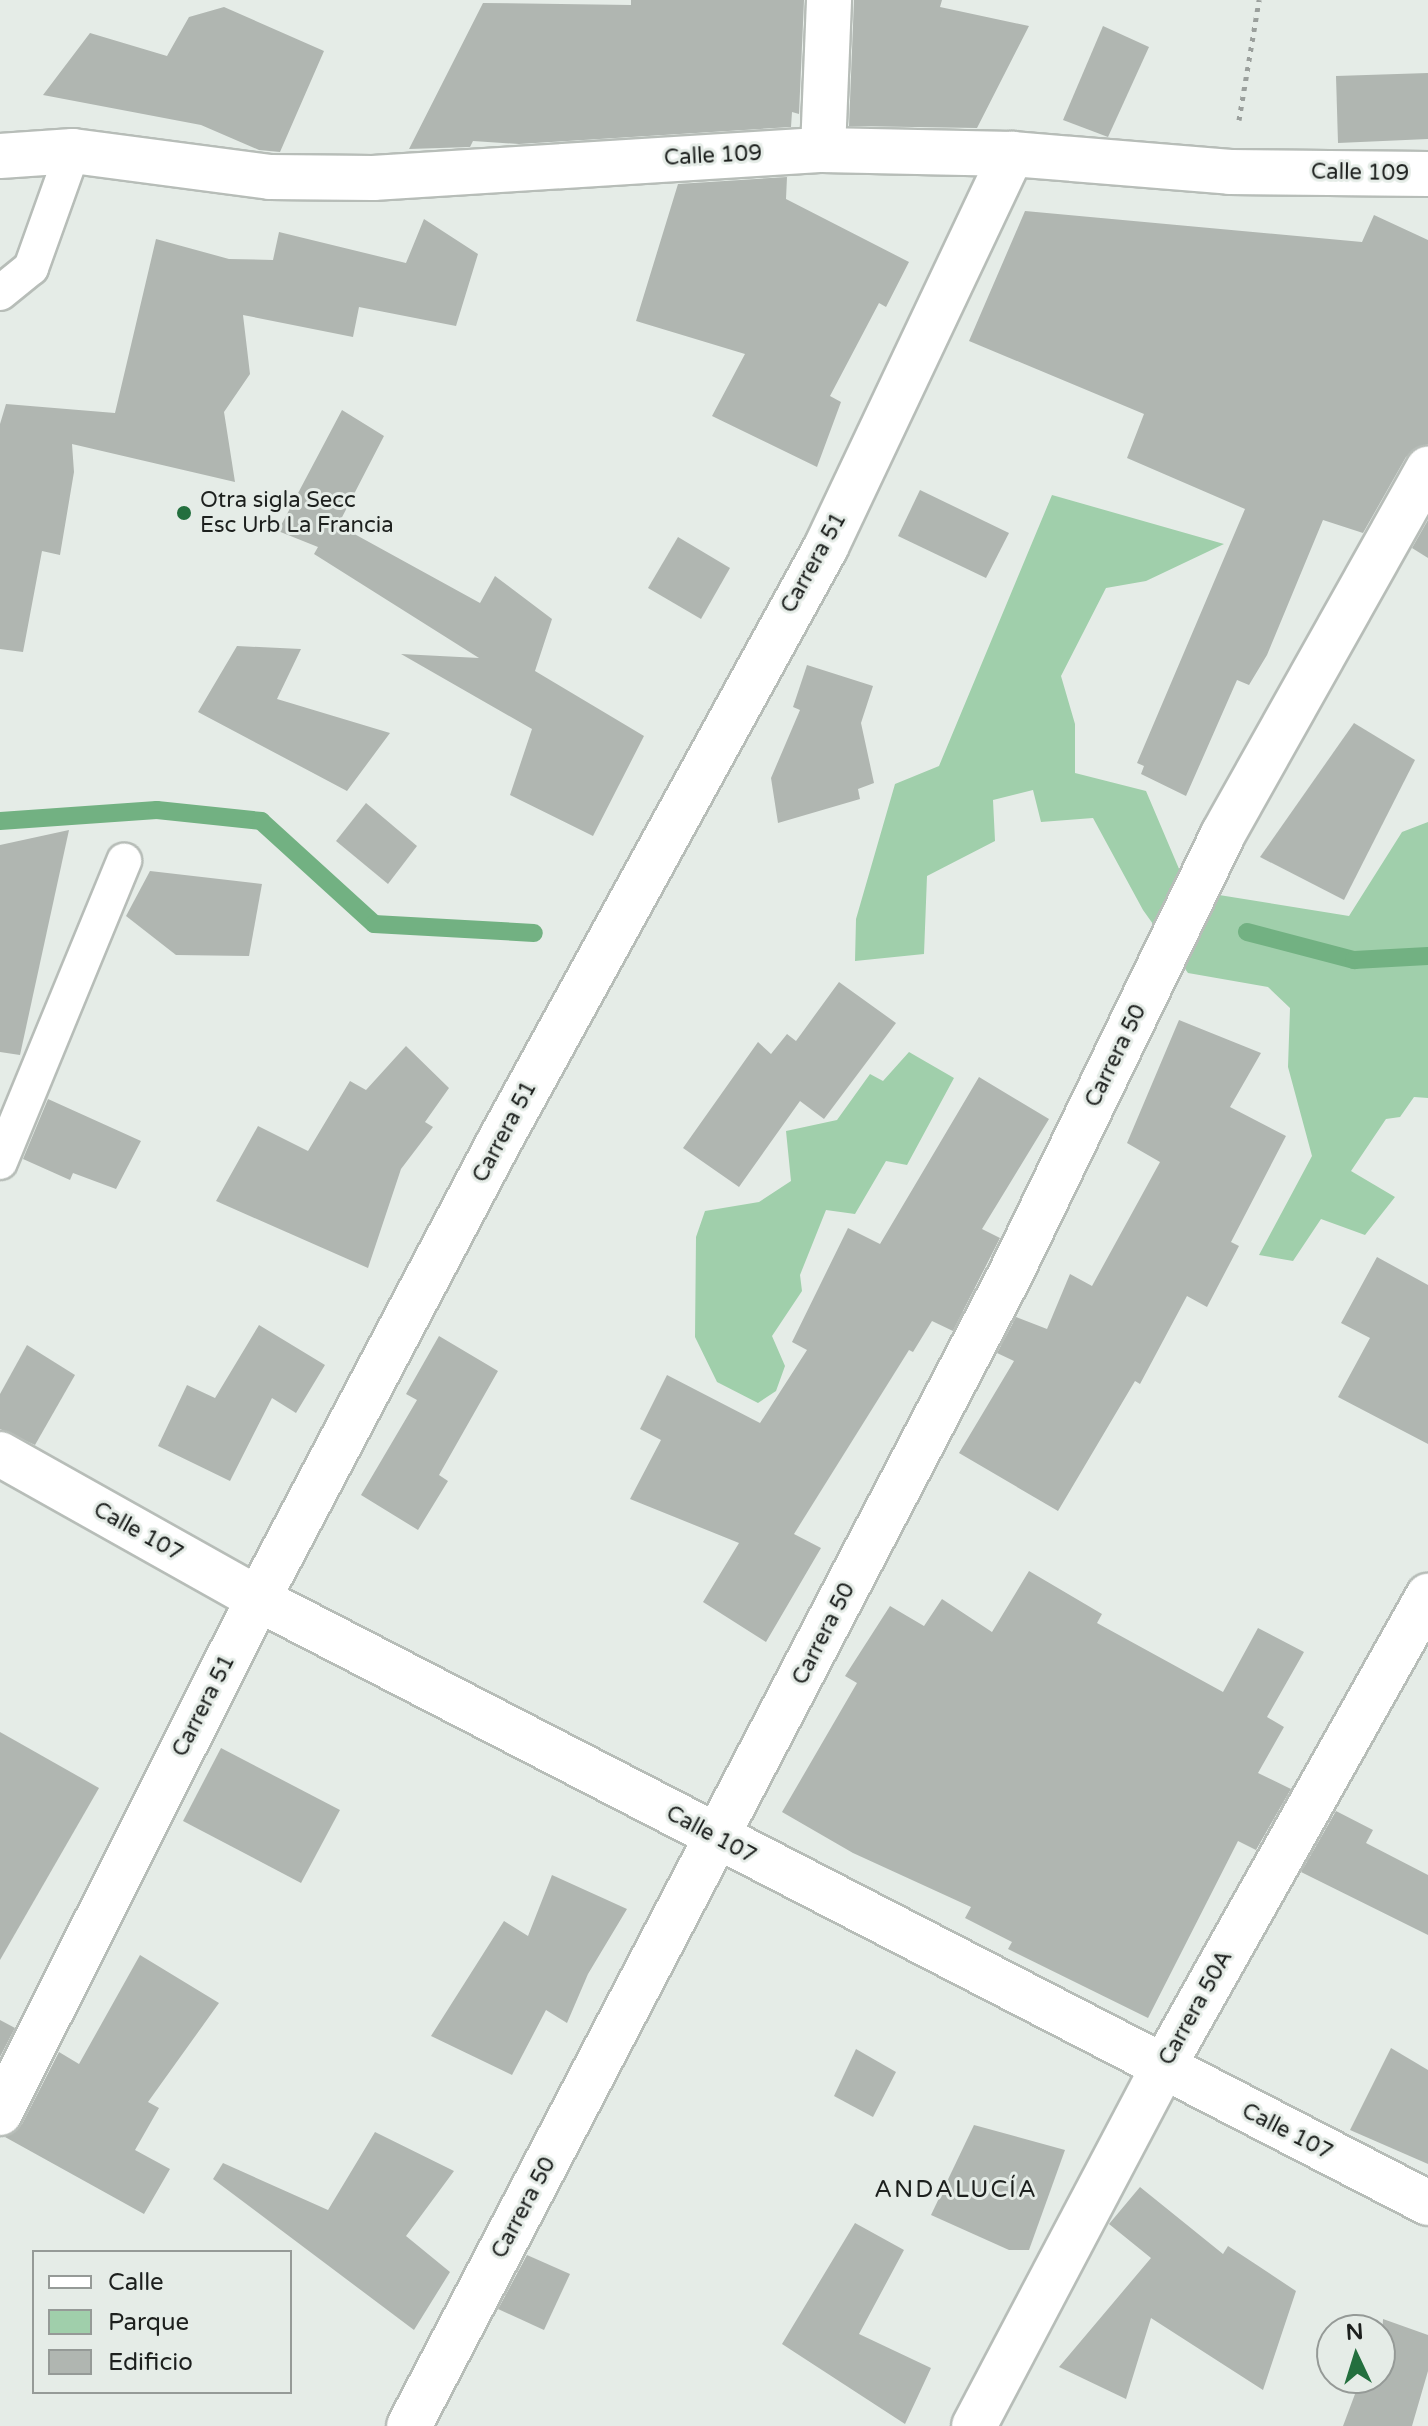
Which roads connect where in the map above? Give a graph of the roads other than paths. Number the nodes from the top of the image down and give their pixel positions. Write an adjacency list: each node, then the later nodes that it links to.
1 (829, 0): 2 (street)
2 (823, 150): 3 (street, Calle 109); 4 (street, Calle 109)
3 (73, 151): 5 (street, Calle 109); 7 (lane)
4 (1012, 154): 6 (street, Calle 109); 13 (street, Carrera 51)
5 (0, 156)
6 (1428, 174)
7 (0, 293)
8 (1428, 469): 14 (street, Carrera 50)
9 (124, 861): 10 (lane)
10 (0, 1162)
11 (0, 1454): 13 (street, Calle 107)
12 (1428, 1596): 15 (street, Carrera 50A)
13 (258, 1599): 14 (street, Calle 107); 16 (street, Carrera 51)
14 (719, 1839): 15 (street, Calle 107); 18 (street, Carrera 50)
15 (1162, 2069): 17 (street, Calle 107); 19 (street, Carrera 50A)
16 (0, 2113)
17 (1428, 2203)
18 (409, 2426)
19 (974, 2426)

